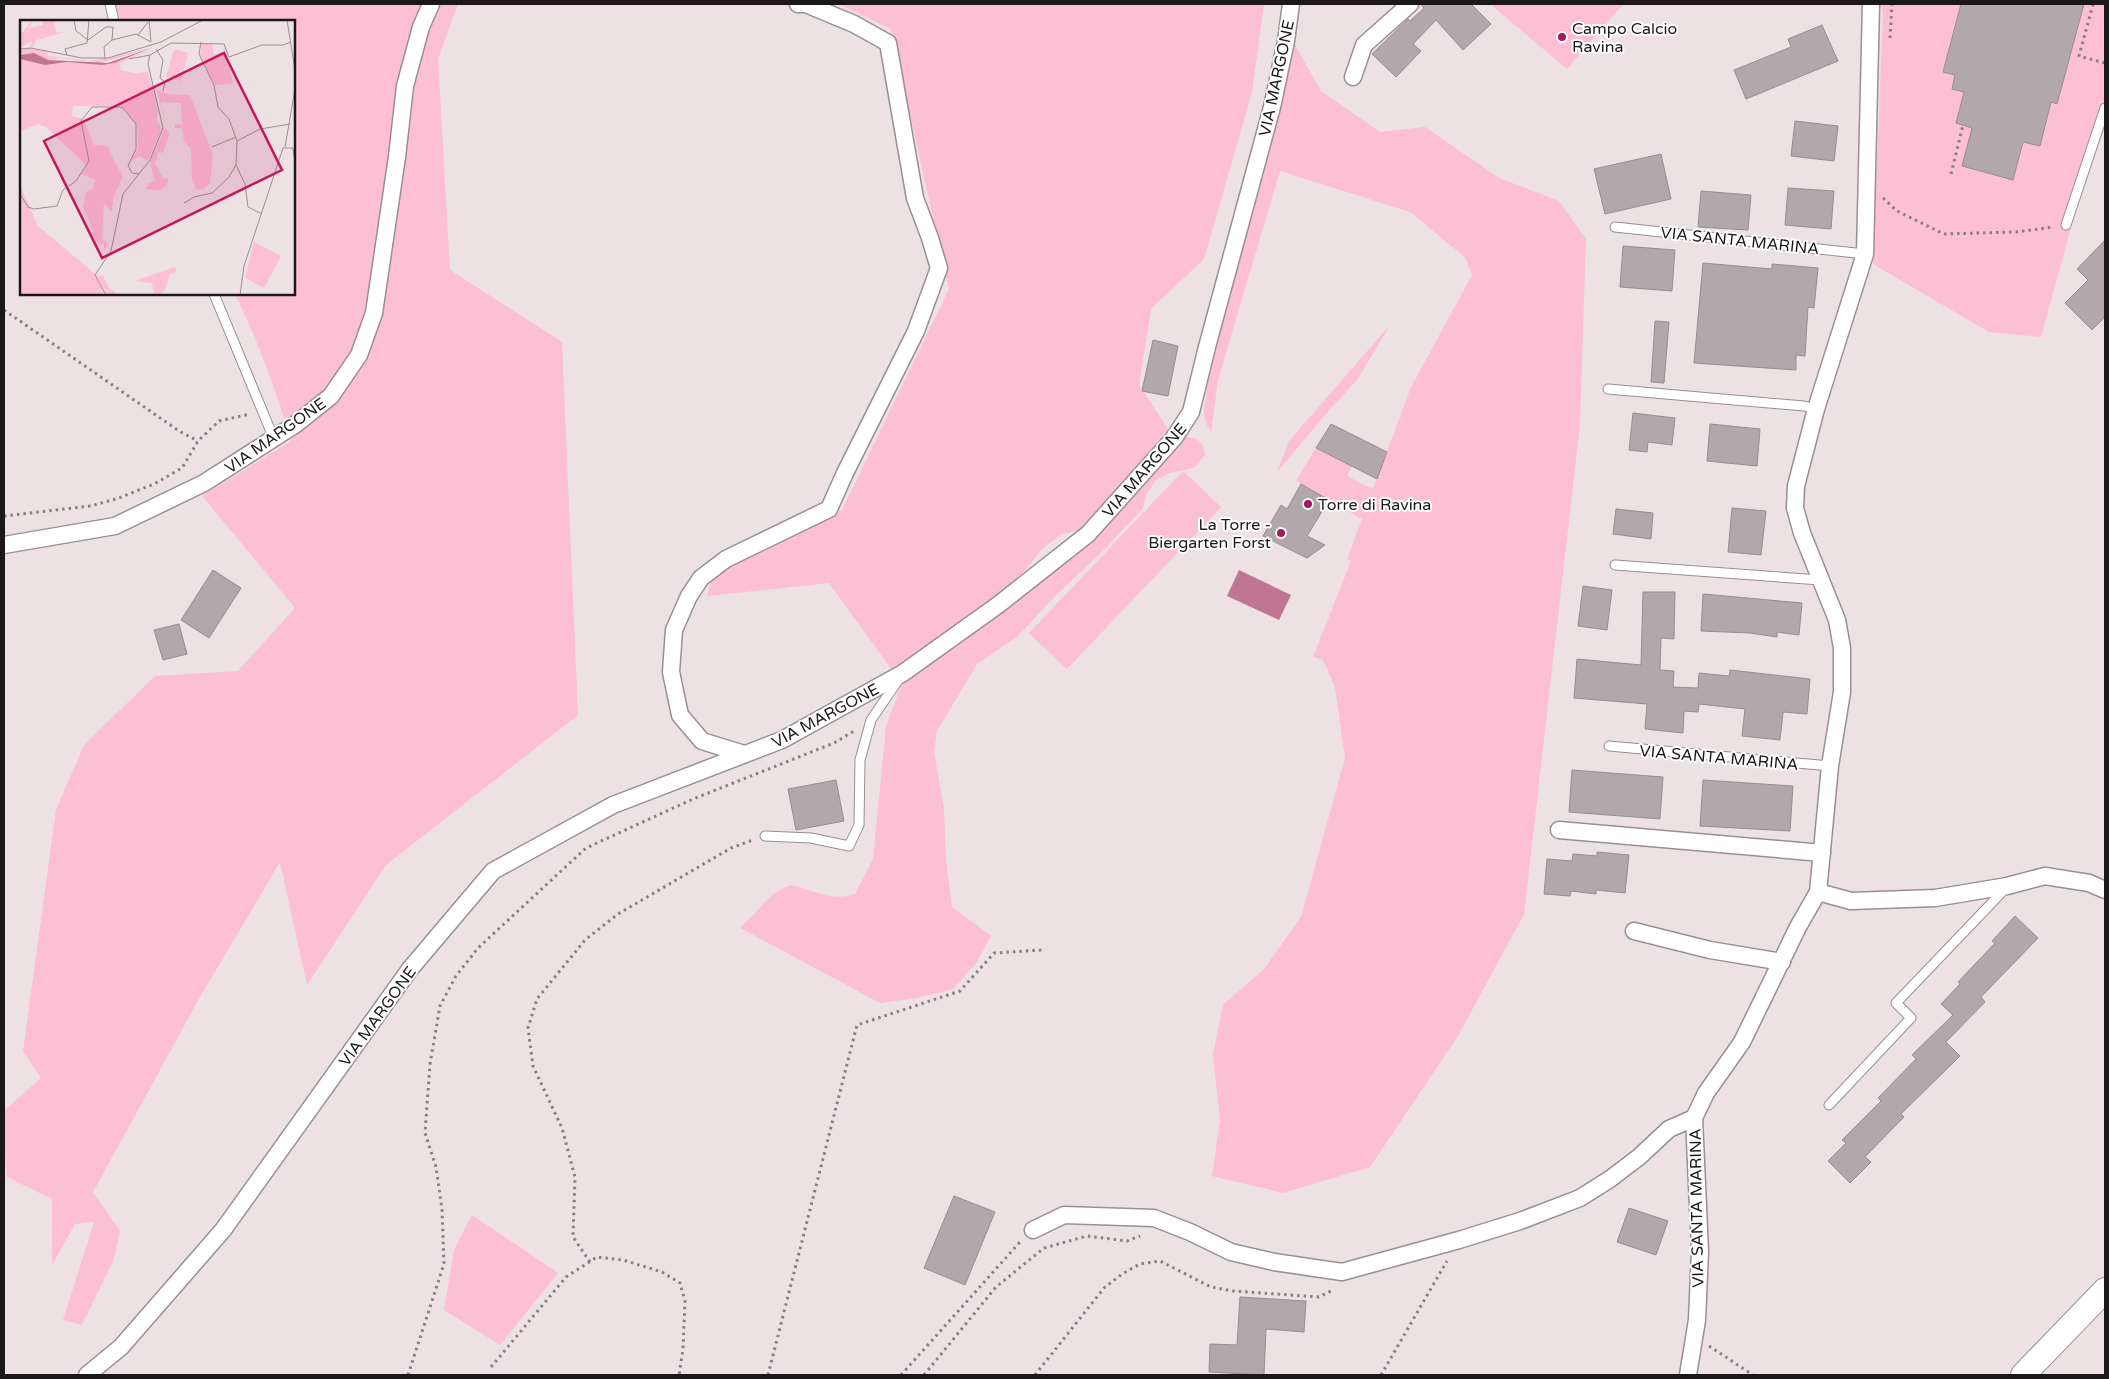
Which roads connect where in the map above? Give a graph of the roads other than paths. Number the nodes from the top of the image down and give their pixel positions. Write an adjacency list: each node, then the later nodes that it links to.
1 (110, 4): 7 (lane)
2 (431, 4): 16 (street, VIA MARGONE)
3 (798, 4): 22 (street)
4 (1291, 4): 20 (street, VIA MARGONE)
5 (1410, 4): 8 (street)
6 (1871, 4): 12 (street, VIA SANTA MARINA)
7 (114, 20)
8 (1353, 77)
9 (2105, 108): 10 (lane)
10 (2066, 225)
11 (1615, 227): 12 (lane, VIA SANTA MARINA)
12 (1865, 254): 15 (street, VIA SANTA MARINA)
13 (214, 295): 16 (lane)
14 (1608, 389): 15 (lane)
15 (1816, 409): 19 (street, VIA SANTA MARINA)
16 (274, 439): 17 (street, VIA MARGONE)
17 (4, 545)
18 (1615, 565): 19 (lane)
19 (1820, 580): 23 (street, VIA SANTA MARINA)
20 (903, 672): 22 (street, VIA MARGONE); 25 (lane)
21 (1609, 746): 23 (lane, VIA SANTA MARINA)
22 (744, 754): 37 (street, VIA MARGONE)
23 (1830, 766): 26 (street, VIA SANTA MARINA)
24 (1559, 830): 26 (street)
25 (764, 836)
26 (1822, 853): 29 (street, VIA SANTA MARINA)
27 (2007, 886): 28 (street); 29 (street); 32 (lane)
28 (2105, 890)
29 (1818, 892): 31 (street, VIA SANTA MARINA)
30 (1634, 932): 31 (street)
31 (1782, 962): 33 (street, VIA SANTA MARINA)
32 (1829, 1104)
33 (1694, 1118): 34 (street); 38 (street, VIA SANTA MARINA)
34 (1033, 1230)
35 (2105, 1290): 36 (main road)
36 (2097, 1303): 39 (main road)
37 (87, 1375)
38 (1688, 1375)
39 (2023, 1375)

